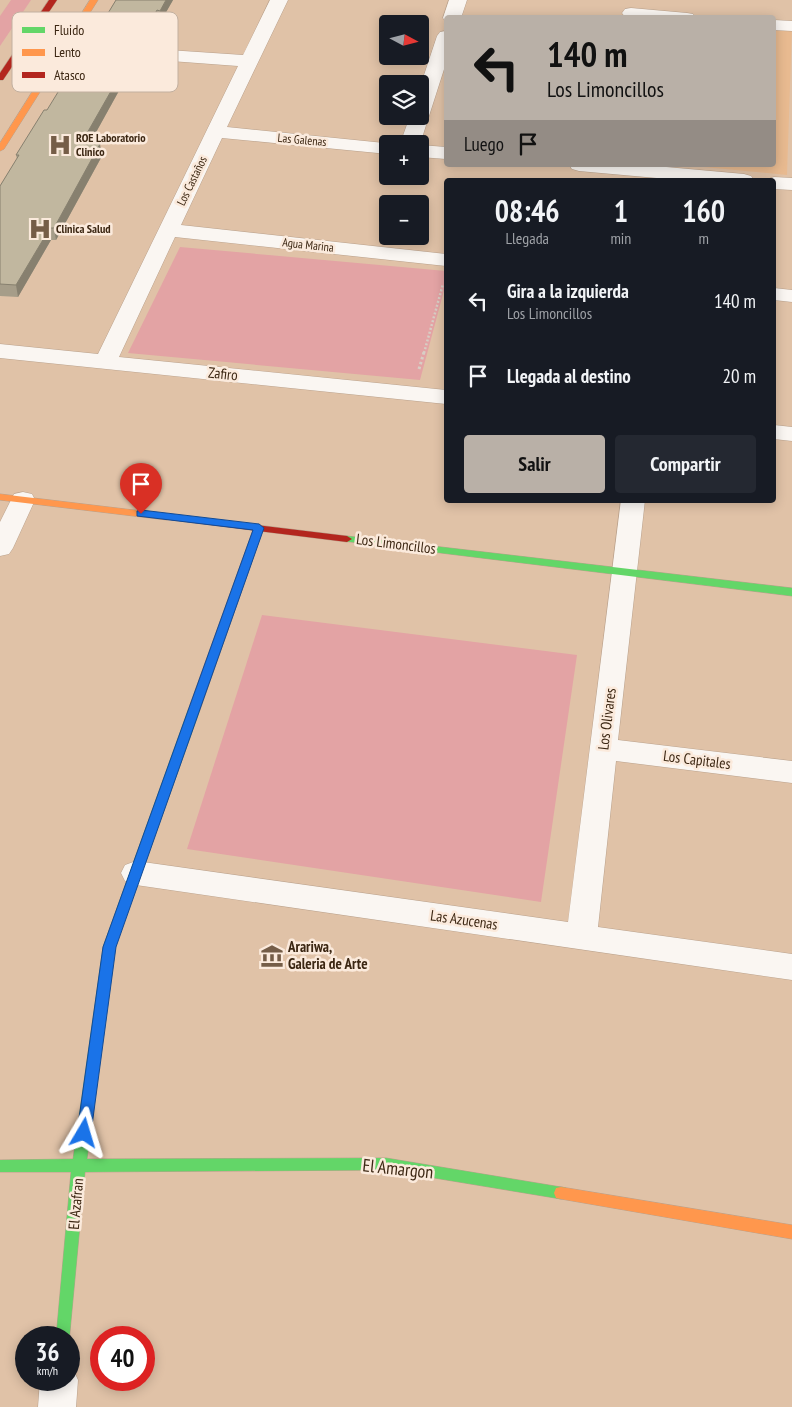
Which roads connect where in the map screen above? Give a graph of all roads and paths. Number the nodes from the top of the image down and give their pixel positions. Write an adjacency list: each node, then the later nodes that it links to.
1 (53, 0): 6 (street)
2 (94, 0): 7 (street)
3 (279, 0): 15 (street, Los Castaños)
4 (458, 0): 8 (street)
5 (632, 10): 9 (street)
6 (45, 12)
7 (86, 12)
8 (453, 15)
9 (666, 15)
10 (776, 25): 11 (street)
11 (792, 26)
12 (444, 42): 17 (street)
13 (178, 56): 15 (street)
14 (12, 60): 16 (street)
15 (249, 61): 19 (street, Los Castaños)
16 (0, 78)
17 (429, 88)
18 (35, 92): 21 (street)
19 (216, 132): 20 (street, Las Galenas); 28 (street, Los Castaños)
20 (379, 147)
21 (0, 148)
22 (429, 152): 23 (street)
23 (444, 153)
24 (614, 167): 25 (street)
25 (724, 178)
26 (776, 183): 27 (street)
27 (792, 184)
28 (169, 230): 29 (street, Agua Marina); 34 (street, Los Castaños)
29 (444, 260)
30 (444, 283): 35 (path)
31 (776, 294): 32 (street)
32 (792, 296)
33 (0, 351): 34 (street, Zafiro)
34 (105, 362): 36 (street, Zafiro)
35 (418, 375)
36 (444, 397)
37 (776, 432): 38 (street)
38 (792, 434)
39 (11, 499): 41 (street, Los Limoncillos); 42 (street)
40 (633, 503): 43 (street, Los Olivares)
41 (259, 528): 43 (street, Los Limoncillos); 47 (street, El Azafran)
42 (0, 548)
43 (626, 570): 44 (street, Los Limoncillos); 45 (street, Los Olivares)
44 (792, 592)
45 (603, 749): 46 (street, Los Capitales); 48 (street, Los Olivares)
46 (792, 772)
47 (136, 873): 48 (street, Las Azucenas); 51 (street, El Azafran)
48 (581, 938): 49 (street, Las Azucenas)
49 (792, 967)
50 (0, 1166): 51 (street, El Amargon)
51 (79, 1166): 52 (street, El Amargon); 53 (street, El Azafran)
52 (792, 1232)
53 (64, 1326)
54 (58, 1391): 55 (street)
55 (57, 1407)

